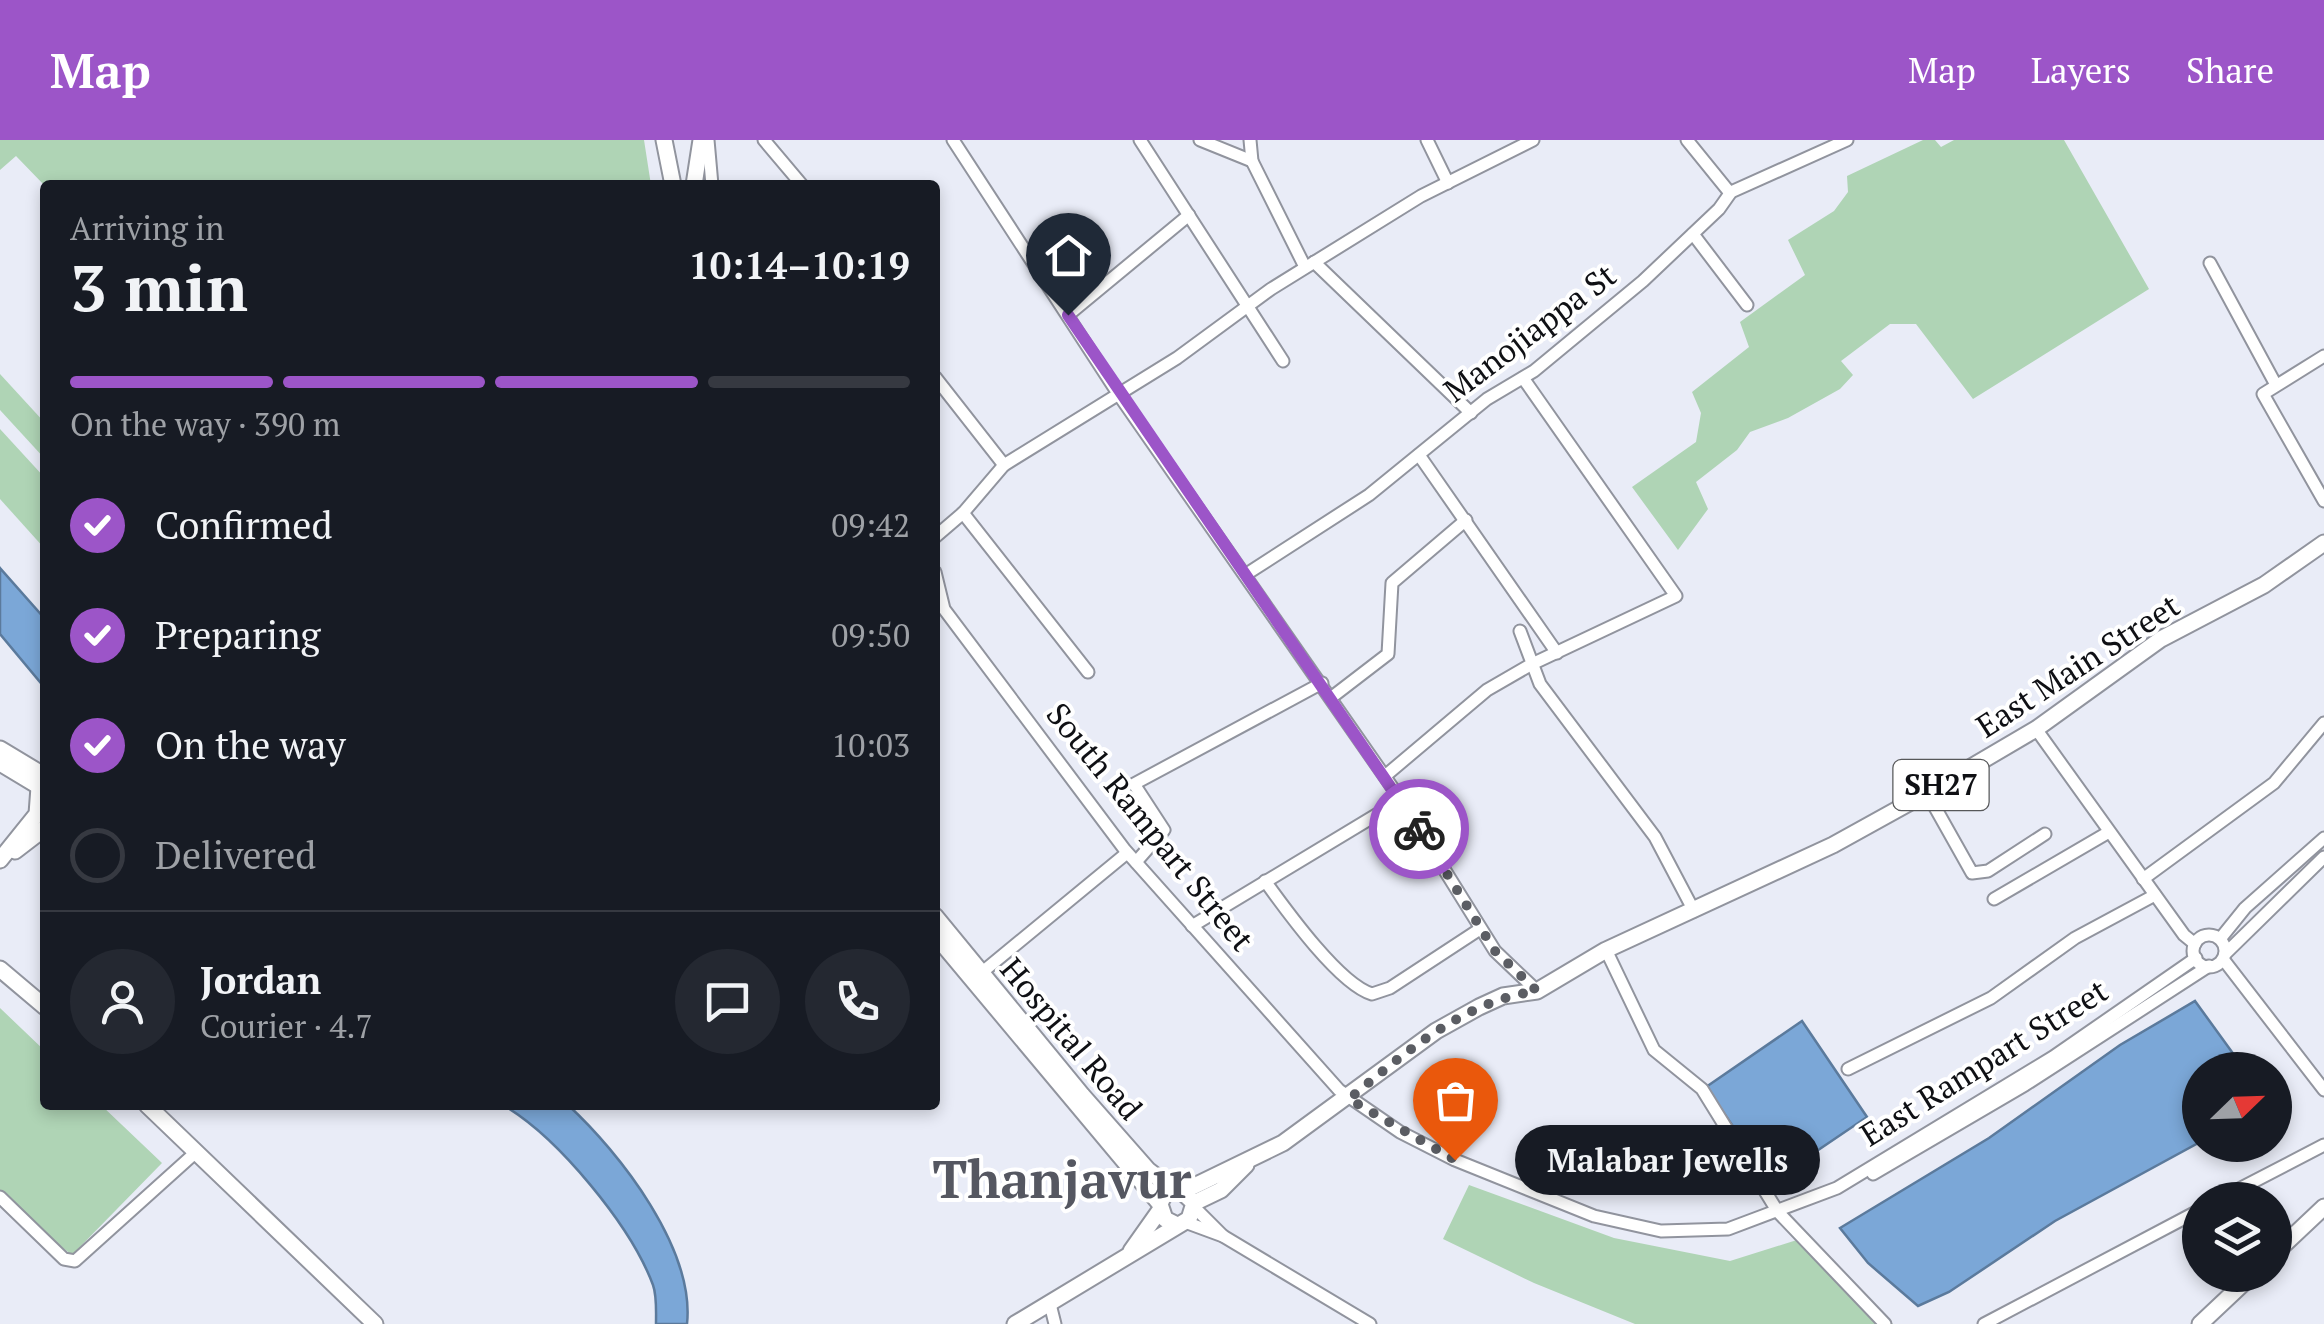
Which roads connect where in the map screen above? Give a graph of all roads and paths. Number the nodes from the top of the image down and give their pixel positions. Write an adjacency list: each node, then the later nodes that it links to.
1 (664, 140): 15 (main road)
2 (700, 140): 16 (main road)
3 (708, 140): 17 (street)
4 (764, 140): 18 (street)
5 (953, 140): 27 (street)
6 (1200, 140): 14 (street)
7 (1250, 140): 14 (street)
8 (1426, 140): 19 (street)
9 (1534, 140): 19 (street)
10 (1686, 140): 20 (street)
11 (1846, 140): 13 (street, Manojiappa St)
12 (1148, 142): 21 (street)
13 (1831, 143): 20 (street, Manojiappa St)
14 (1252, 161): 24 (street)
15 (672, 180)
16 (695, 180)
17 (712, 180)
18 (798, 180)
19 (1448, 183): 24 (street)
20 (1730, 194): 22 (street, Manojiappa St)
21 (1189, 215): 26 (street); 27 (street)
22 (1693, 234): 25 (street); 30 (street, Manojiappa St)
23 (2210, 263): 32 (street)
24 (1310, 264): 26 (street); 34 (street)
25 (1747, 305)
26 (1248, 309): 29 (street); 33 (street)
27 (1068, 315): 33 (street)
28 (2324, 356): 32 (street)
29 (1284, 362)
30 (1523, 378): 34 (street, Manojiappa St); 45 (street)
31 (940, 383): 36 (street)
32 (2276, 385): 37 (street)
33 (1119, 395): 36 (street); 42 (street)
34 (1471, 412): 35 (street, Manojiappa St)
35 (1419, 455): 39 (street); 42 (street, Manojiappa St)
36 (1004, 465): 38 (street)
37 (2324, 501)
38 (964, 513): 40 (street); 47 (street)
39 (1466, 520): 45 (street); 49 (street)
40 (940, 533)
41 (2324, 543): 51 (main road, East Main Street / SH27)
42 (1245, 575): 48 (street)
43 (940, 606): 64 (street, South Rampart Street)
44 (1520, 632): 46 (street)
45 (1557, 653): 46 (street)
46 (1532, 664): 54 (street); 71 (street)
47 (1088, 672)
48 (1322, 683): 49 (street); 64 (street)
49 (1332, 697): 54 (street)
50 (2324, 723): 67 (street)
51 (2036, 729): 57 (main road, East Main Street / SH27); 61 (street)
52 (0, 749): 55 (main road)
53 (0, 763): 56 (main road)
54 (1385, 776): 59 (street)
55 (40, 782)
56 (40, 783)
57 (1927, 793): 62 (street); 71 (main road, East Main Street / SH27)
58 (40, 799): 66 (main road)
59 (1401, 800): 68 (street); 74 (street)
60 (40, 832): 66 (main road)
61 (2109, 832): 67 (street); 70 (street)
62 (2045, 834)
63 (2324, 838): 75 (street)
64 (1131, 857): 73 (street, South Rampart Street); 83 (street)
65 (2324, 857): 79 (street)
66 (0, 861)
67 (2143, 879): 69 (street)
68 (1265, 882): 73 (street); 74 (street)
69 (2155, 895): 77 (street); 86 (street)
70 (1994, 898)
71 (1694, 910): 78 (main road, East Main Street / SH27)
72 (940, 922): 83 (main road, Hospital Road)
73 (1192, 926): 88 (street, South Rampart Street)
74 (1480, 929): 84 (street)
75 (2220, 939): 77 (street); 79 (street)
76 (940, 941): 96 (main road, Hospital Road)
77 (2195, 944): 80 (street)
78 (1606, 950): 84 (main road, East Main Street / SH27); 98 (street)
79 (2224, 957): 81 (street); 87 (street)
80 (2196, 958): 81 (street); 93 (street, East Rampart Street)
81 (2209, 966): 93 (street)
82 (0, 970): 85 (main road)
83 (980, 974): 95 (main road, Hospital Road)
84 (1537, 991): 88 (main road, SH27)
85 (40, 1003)
86 (1848, 1069)
87 (2324, 1090)
88 (1349, 1099): 95 (main road, SH27); 98 (street, East Rampart Street)
89 (153, 1110): 91 (main road)
90 (2324, 1145): 92 (street)
91 (195, 1153): 94 (street); 104 (main road)
92 (2253, 1182)
93 (1837, 1188): 98 (street, East Rampart Street)
94 (0, 1197)
95 (1184, 1206): 96 (main road); 96 (main road, Hospital Road); 101 (main road, SH27); 107 (street)
96 (1160, 1207): 101 (main road, SH27)
97 (2324, 1207): 100 (main road)
98 (1778, 1212): 108 (street)
99 (2182, 1220): 109 (street)
100 (2292, 1238)
101 (1131, 1251): 103 (main road, SH27)
102 (2234, 1292): 110 (main road)
103 (1050, 1304): 105 (main road, SH27); 106 (street)
104 (375, 1324)
105 (1015, 1324)
106 (1055, 1324)
107 (1370, 1324)
108 (1885, 1324)
109 (1984, 1324)
110 (2200, 1324)

